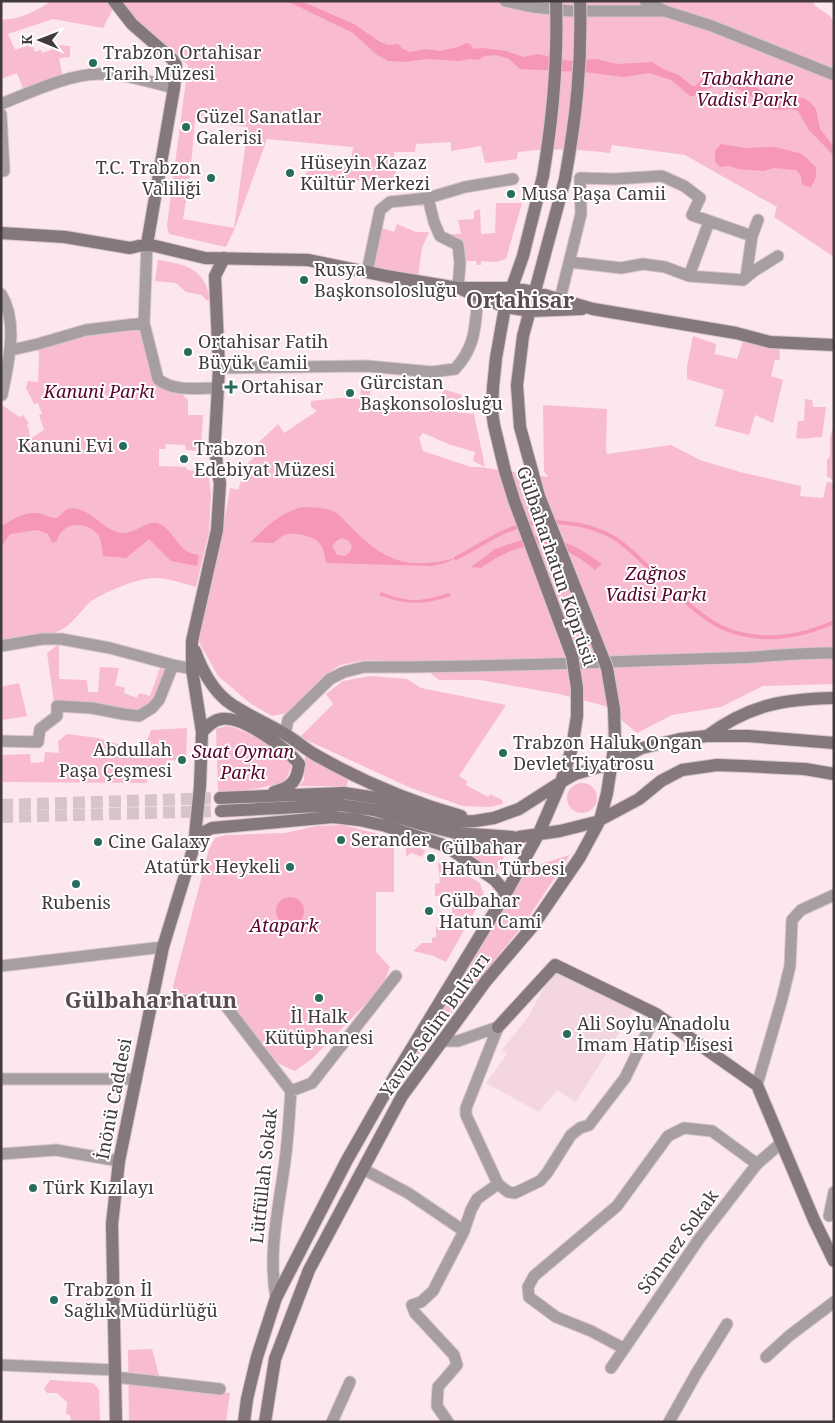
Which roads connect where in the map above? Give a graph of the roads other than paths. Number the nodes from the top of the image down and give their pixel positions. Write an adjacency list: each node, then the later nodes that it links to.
1 (114, 1): 8 (main road)
2 (505, 1): 5 (street)
3 (580, 1): 29 (main road, bridge)
4 (646, 1): 6 (street)
5 (561, 4): 6 (street); 28 (main road, bridge)
6 (665, 11): 7 (street)
7 (834, 75)
8 (174, 88): 9 (street); 18 (main road)
9 (1, 104)
10 (1, 114): 11 (street)
11 (1, 171)
12 (513, 179): 13 (street)
13 (428, 198): 23 (street); 27 (street)
14 (758, 220): 17 (street)
15 (709, 222): 17 (street); 22 (street); 25 (street)
16 (1, 233): 18 (main road)
17 (752, 236): 26 (street)
18 (147, 244): 20 (main road); 36 (street)
19 (778, 256): 26 (street)
20 (205, 258): 21 (main road); 24 (main road)
21 (224, 258): 23 (main road); 24 (main road)
22 (570, 262): 25 (street); 32 (street)
23 (367, 272): 27 (main road)
24 (215, 276): 39 (main road, İnönü Caddesi)
25 (689, 276): 26 (street)
26 (746, 277)
27 (458, 288): 28 (main road); 31 (main road)
28 (511, 288): 29 (main road); 33 (main road)
29 (534, 292): 32 (main road); 35 (main road)
30 (1, 294): 38 (street)
31 (478, 296): 33 (main road); 39 (street)
32 (560, 299): 34 (main road)
33 (505, 307): 35 (main road); 54 (main road, Gülbaharhatun Köprüsü, bridge)
34 (593, 309): 35 (main road); 37 (main road)
35 (530, 311): 52 (main road, Gülbaharhatun Köprüsü, bridge)
36 (144, 323): 38 (street); 40 (street)
37 (834, 346)
38 (11, 350): 41 (street)
39 (219, 368): 40 (main road, İnönü Caddesi)
40 (217, 388): 42 (main road, İnönü Caddesi)
41 (2, 395)
42 (192, 641): 46 (main road, İnönü Caddesi); 49 (main road)
43 (1, 646): 45 (street)
44 (834, 653): 49 (street)
45 (173, 665): 46 (street); 51 (street)
46 (192, 669): 48 (main road, İnönü Caddesi)
47 (834, 698): 50 (main road)
48 (202, 732): 58 (main road); 63 (main road, İnönü Caddesi)
49 (285, 734): 60 (main road)
50 (707, 736): 53 (main road); 55 (main road)
51 (1, 741)
52 (615, 742): 55 (main road, Yavuz Selim Bulvarı)
53 (834, 743)
54 (572, 748): 57 (main road, Yavuz Selim Bulvarı)
55 (612, 762): 57 (main road); 59 (main road, Yavuz Selim Bulvarı)
56 (834, 774): 59 (main road)
57 (561, 782): 60 (main road); 61 (main road, Yavuz Selim Bulvarı)
58 (253, 796): 60 (main road); 62 (main road)
59 (600, 820): 61 (main road); 73 (main road, Yavuz Selim Bulvarı)
60 (475, 821)
61 (539, 833): 62 (main road); 65 (main road, Yavuz Selim Bulvarı)
62 (519, 837): 64 (main road)
63 (194, 846): 64 (main road); 67 (main road, İnönü Caddesi)
64 (446, 846): 65 (main road)
65 (506, 894): 89 (main road, Yavuz Selim Bulvarı)
66 (834, 895): 76 (street)
67 (162, 947): 68 (street); 70 (main road, İnönü Caddesi)
68 (1, 966)
69 (396, 976): 77 (street)
70 (152, 1000): 75 (main road, İnönü Caddesi); 77 (street, Lütfüllah Sokak)
71 (656, 1014): 72 (main road); 76 (main road); 83 (street)
72 (498, 1027): 73 (street); 83 (street)
73 (441, 1041): 82 (main road, Yavuz Selim Bulvarı)
74 (1, 1079): 75 (street)
75 (136, 1079): 80 (main road, İnönü Caddesi)
76 (757, 1085): 78 (main road)
77 (291, 1091): 89 (street, Lütfüllah Sokak)
78 (781, 1143): 81 (street, Sönmez Sokak); 86 (main road)
79 (1, 1154): 80 (street)
80 (119, 1161): 96 (main road, İnönü Caddesi)
81 (757, 1164): 92 (street, Sönmez Sokak); 92 (street)
82 (364, 1169): 87 (street); 101 (main road, Yavuz Selim Bulvarı)
83 (498, 1184): 87 (street)
84 (834, 1192): 85 (street)
85 (831, 1217): 86 (street)
86 (814, 1220): 88 (main road)
87 (464, 1231): 103 (street)
88 (834, 1261)
89 (276, 1298): 100 (main road, Yavuz Selim Bulvarı)
90 (834, 1302): 93 (street)
91 (727, 1324): 104 (street)
92 (623, 1348): 95 (street, Sönmez Sokak)
93 (766, 1357)
94 (1, 1365): 96 (street)
95 (611, 1368)
96 (115, 1374): 98 (street); 99 (main road, İnönü Caddesi)
97 (350, 1382): 102 (street)
98 (220, 1389)
99 (116, 1422)
100 (244, 1422)
101 (265, 1422)
102 (332, 1422)
103 (448, 1422)
104 (669, 1422)

